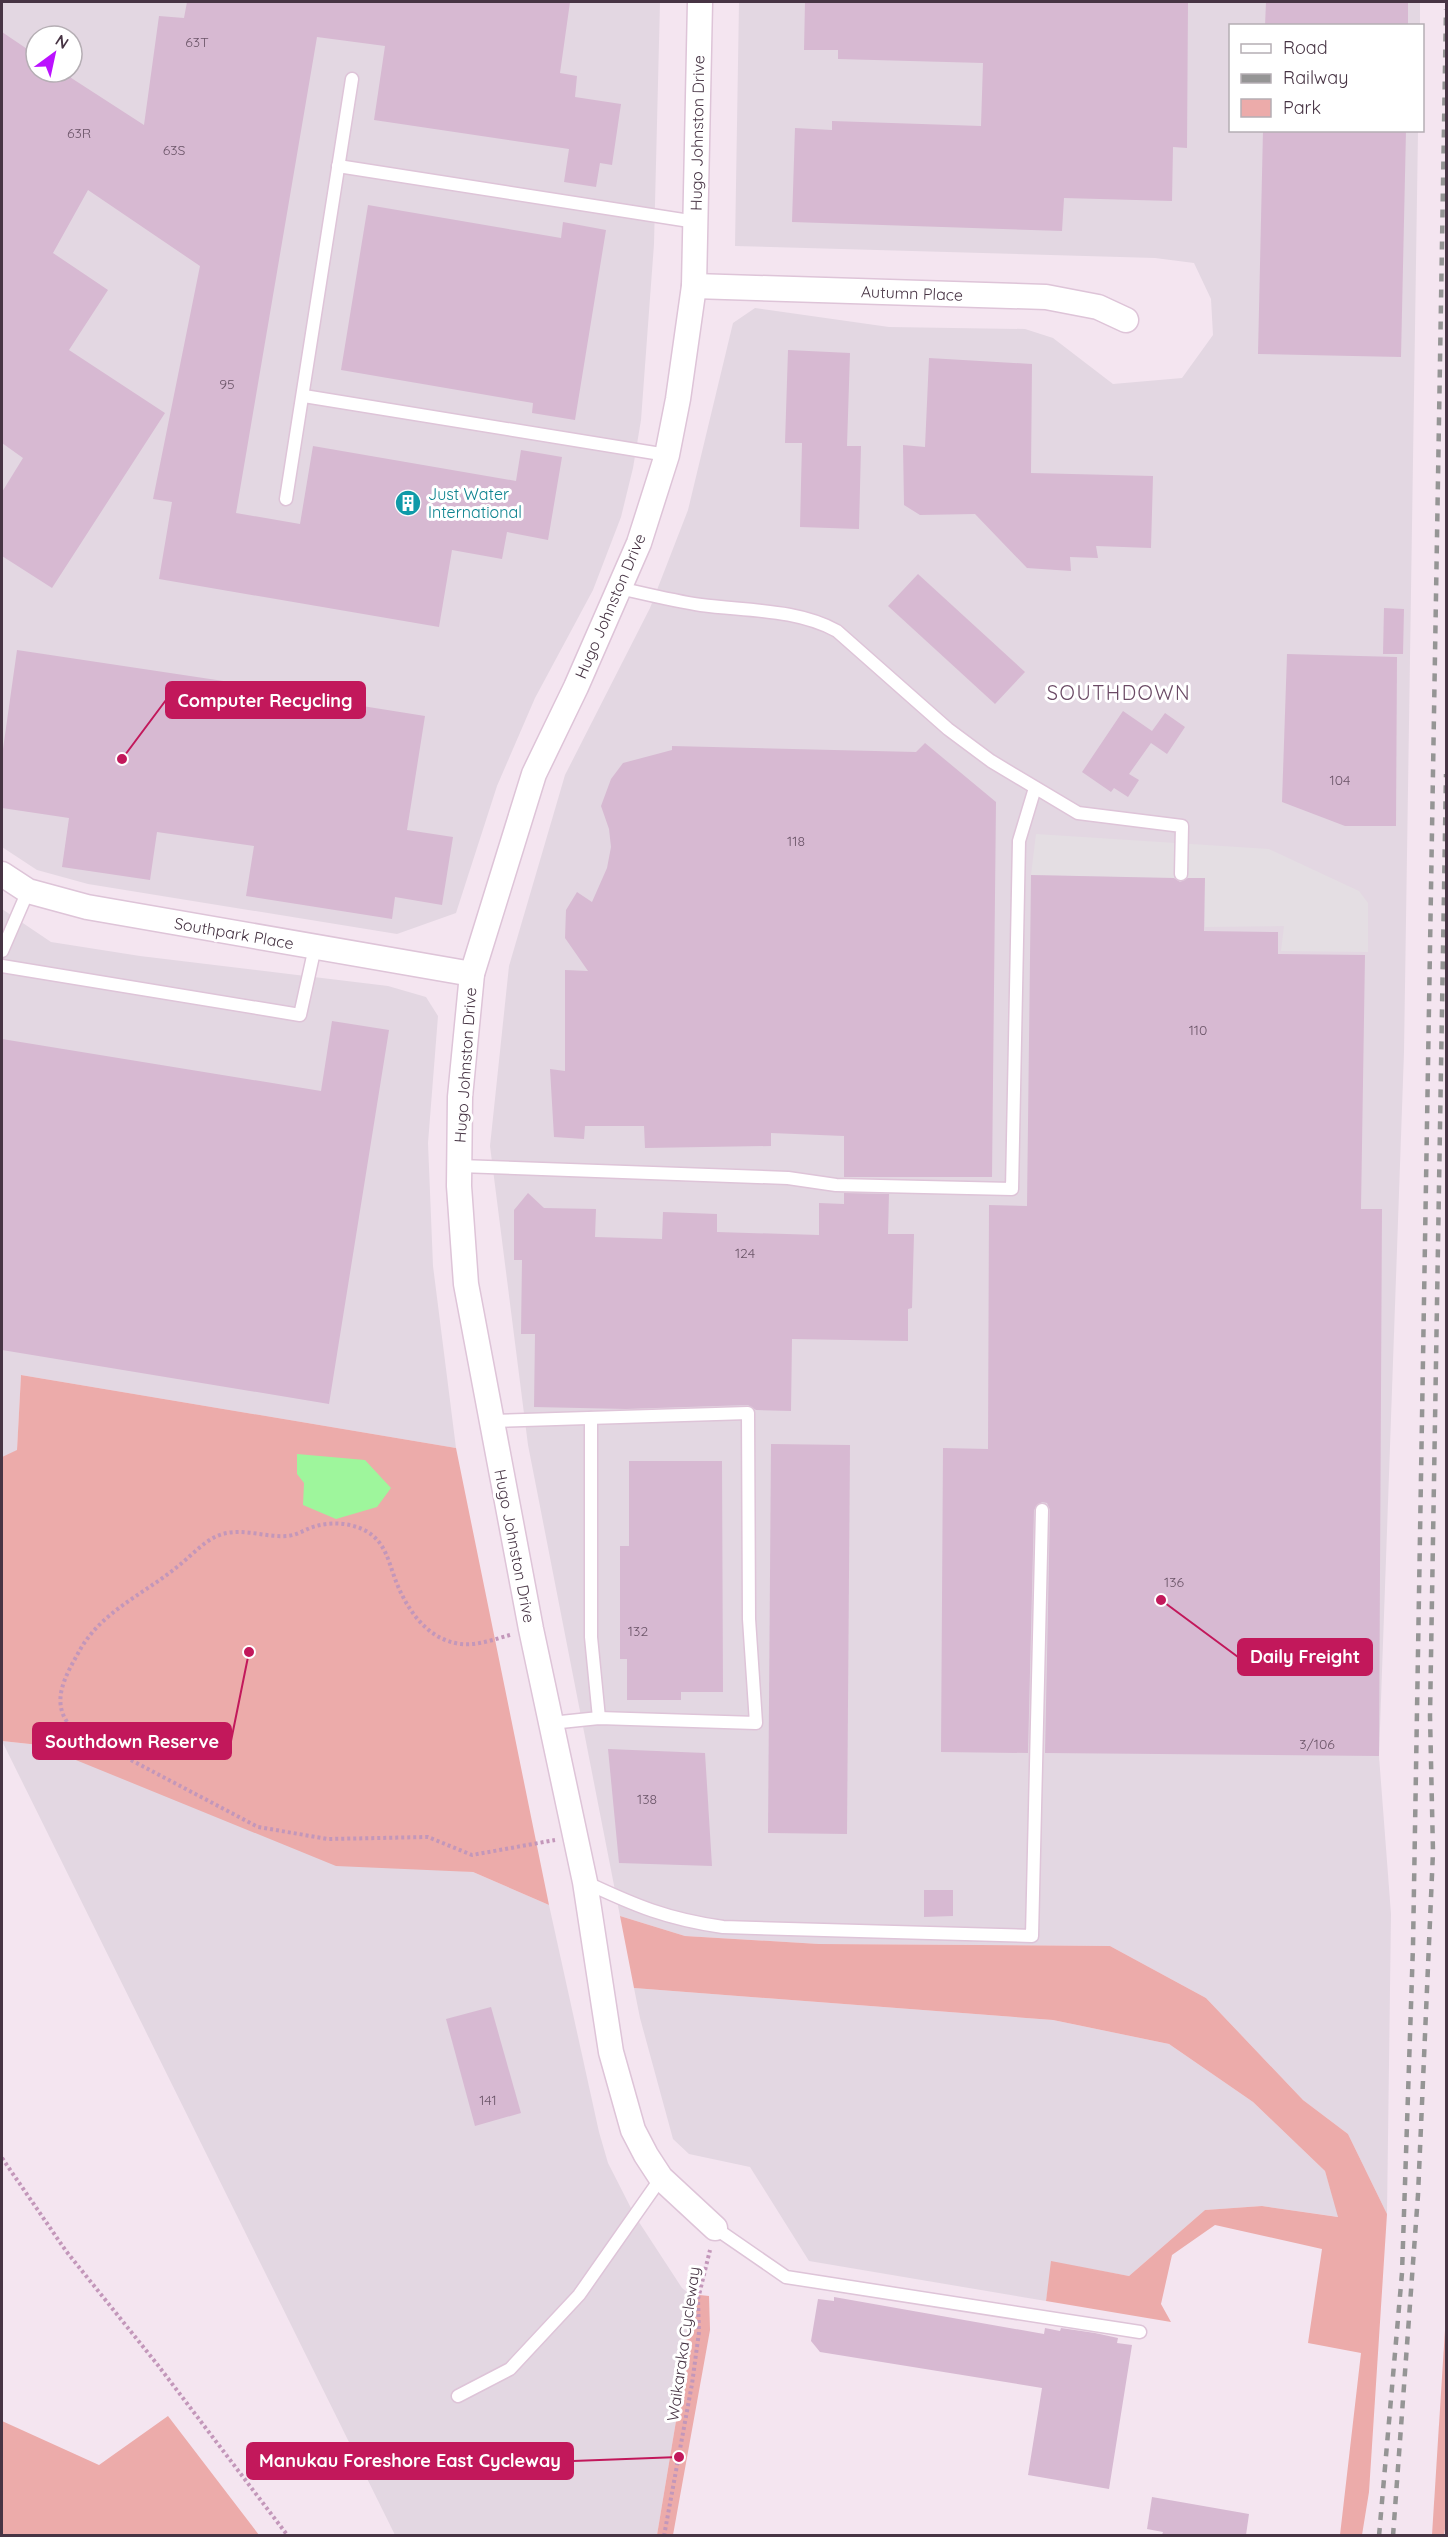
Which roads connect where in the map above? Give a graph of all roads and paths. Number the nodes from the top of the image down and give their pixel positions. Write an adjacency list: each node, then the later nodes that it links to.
1 (700, 2): 4 (street, Hugo Johnston Drive)
2 (352, 79): 3 (lane)
3 (338, 166): 4 (lane); 7 (lane)
4 (696, 222): 5 (street, Hugo Johnston Drive)
5 (694, 286): 6 (street, Autumn Place); 8 (street, Hugo Johnston Drive)
6 (1126, 320)
7 (304, 396): 8 (lane); 9 (lane)
8 (667, 455): 10 (street, Hugo Johnston Drive)
9 (286, 499)
10 (619, 588): 11 (lane); 18 (street, Hugo Johnston Drive)
11 (1035, 788): 13 (lane); 19 (lane)
12 (2, 874): 14 (street, Southpark Place)
13 (1181, 874)
14 (28, 891): 15 (street, Southpark Place); 16 (lane)
15 (315, 947): 17 (lane); 18 (street, Southpark Place)
16 (2, 951)
17 (2, 966)
18 (472, 974): 19 (street, Hugo Johnston Drive)
19 (459, 1167): 21 (street, Hugo Johnston Drive)
20 (591, 1418): 21 (lane); 24 (lane); 24 (lane)
21 (492, 1421): 25 (street, Hugo Johnston Drive)
22 (1042, 1510): 27 (lane)
23 (495, 1639): 26 (path)
24 (599, 1718): 25 (lane)
25 (551, 1723): 27 (street, Hugo Johnston Drive)
26 (537, 1844)
27 (585, 1882): 29 (street, Hugo Johnston Drive)
28 (2, 2158): 33 (path)
29 (661, 2178): 30 (street, Hugo Johnston Drive); 32 (lane)
30 (715, 2228): 31 (lane); 34 (path, Waikaraka Cycleway)
31 (1140, 2332)
32 (458, 2396)
33 (288, 2535)
34 (664, 2535)

